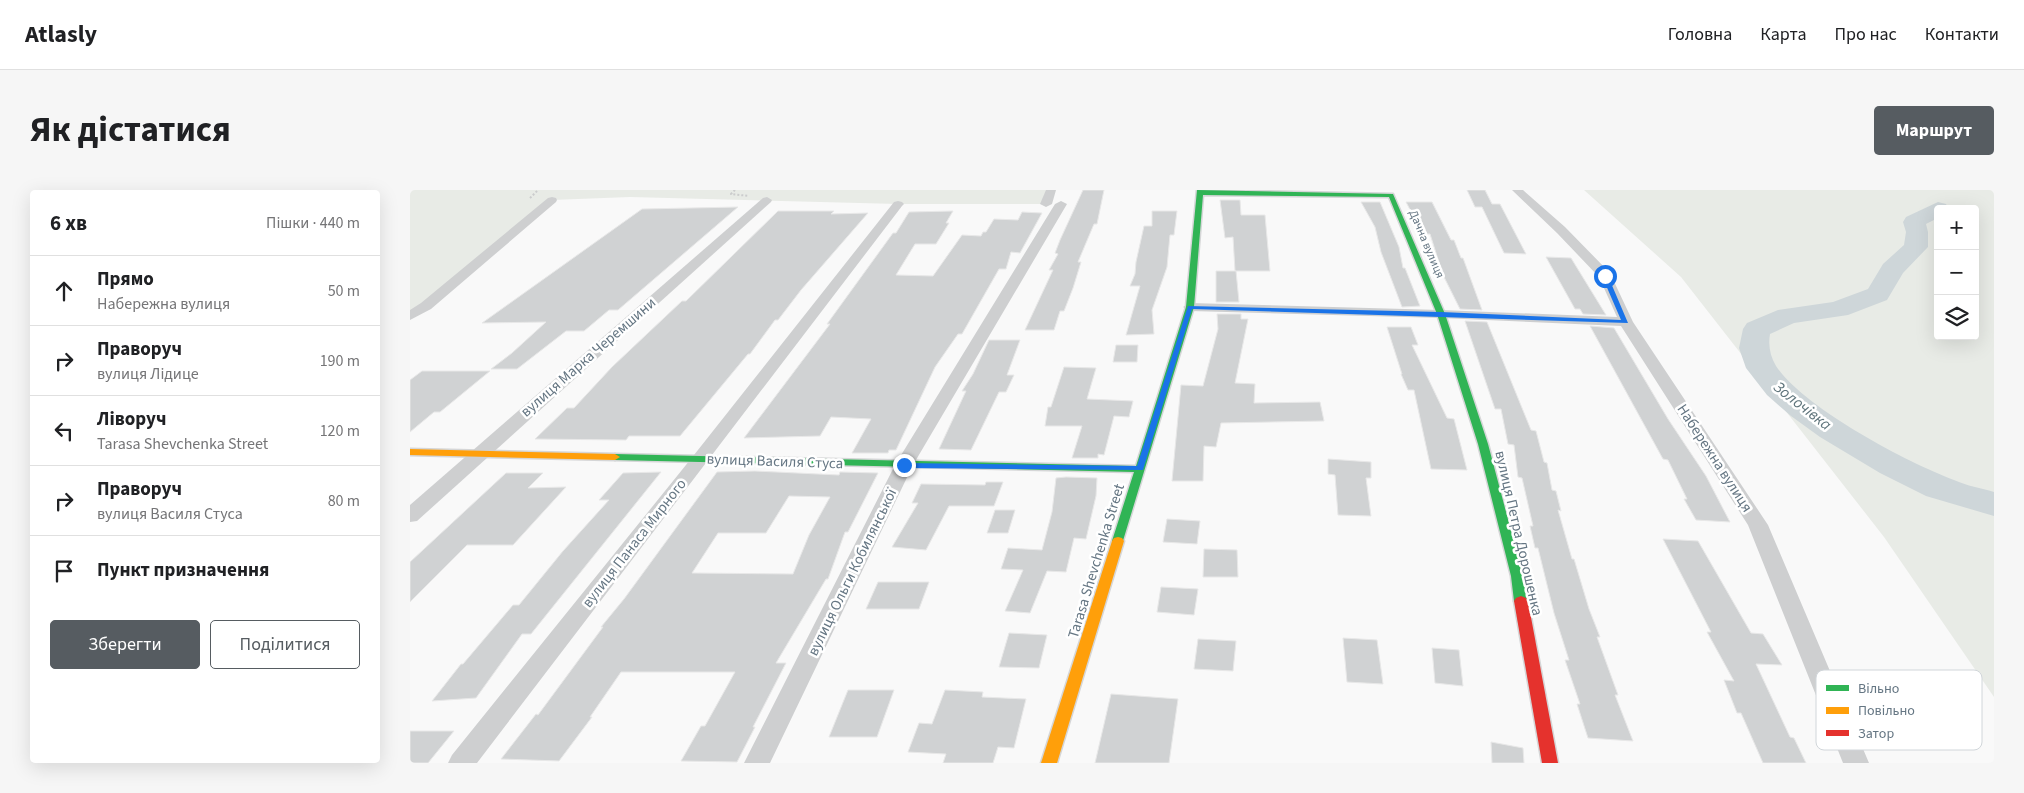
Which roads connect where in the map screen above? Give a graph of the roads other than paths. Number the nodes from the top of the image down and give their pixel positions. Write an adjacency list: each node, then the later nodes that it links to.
1 (1517, 190): 10 (street, Набережна вулиця)
2 (1200, 192): 7 (street, Tarasa Shevchenka Street); 8 (street, Дачна вулиця)
3 (1052, 199): 14 (street, вулиця Ольги Кобилянської)
4 (552, 200): 9 (street)
5 (767, 200): 12 (street, вулиця Марка Черемшини)
6 (898, 204): 13 (street, вулиця Панаса Мирного)
7 (1190, 307): 8 (street); 15 (street, Tarasa Shevchenka Street)
8 (1441, 314): 10 (street); 22 (street, вулиця Петра Дорошенка)
9 (410, 316)
10 (1626, 322): 17 (street, Набережна вулиця)
11 (410, 452): 12 (street, вулиця Василя Стуса)
12 (480, 452): 13 (street, вулиця Василя Стуса); 16 (street, вулиця Марка Черемшини)
13 (700, 459): 14 (street, вулиця Василя Стуса); 19 (street, вулиця Панаса Мирного)
14 (904, 465): 15 (street, вулиця Василя Стуса); 20 (street, вулиця Ольги Кобилянської)
15 (1140, 469): 21 (street, Tarasa Shevchenka Street)
16 (410, 516)
17 (1818, 670)
18 (1851, 750): 23 (street, Набережна вулиця)
19 (460, 763)
20 (757, 763)
21 (1049, 763)
22 (1550, 763)
23 (1856, 763)

